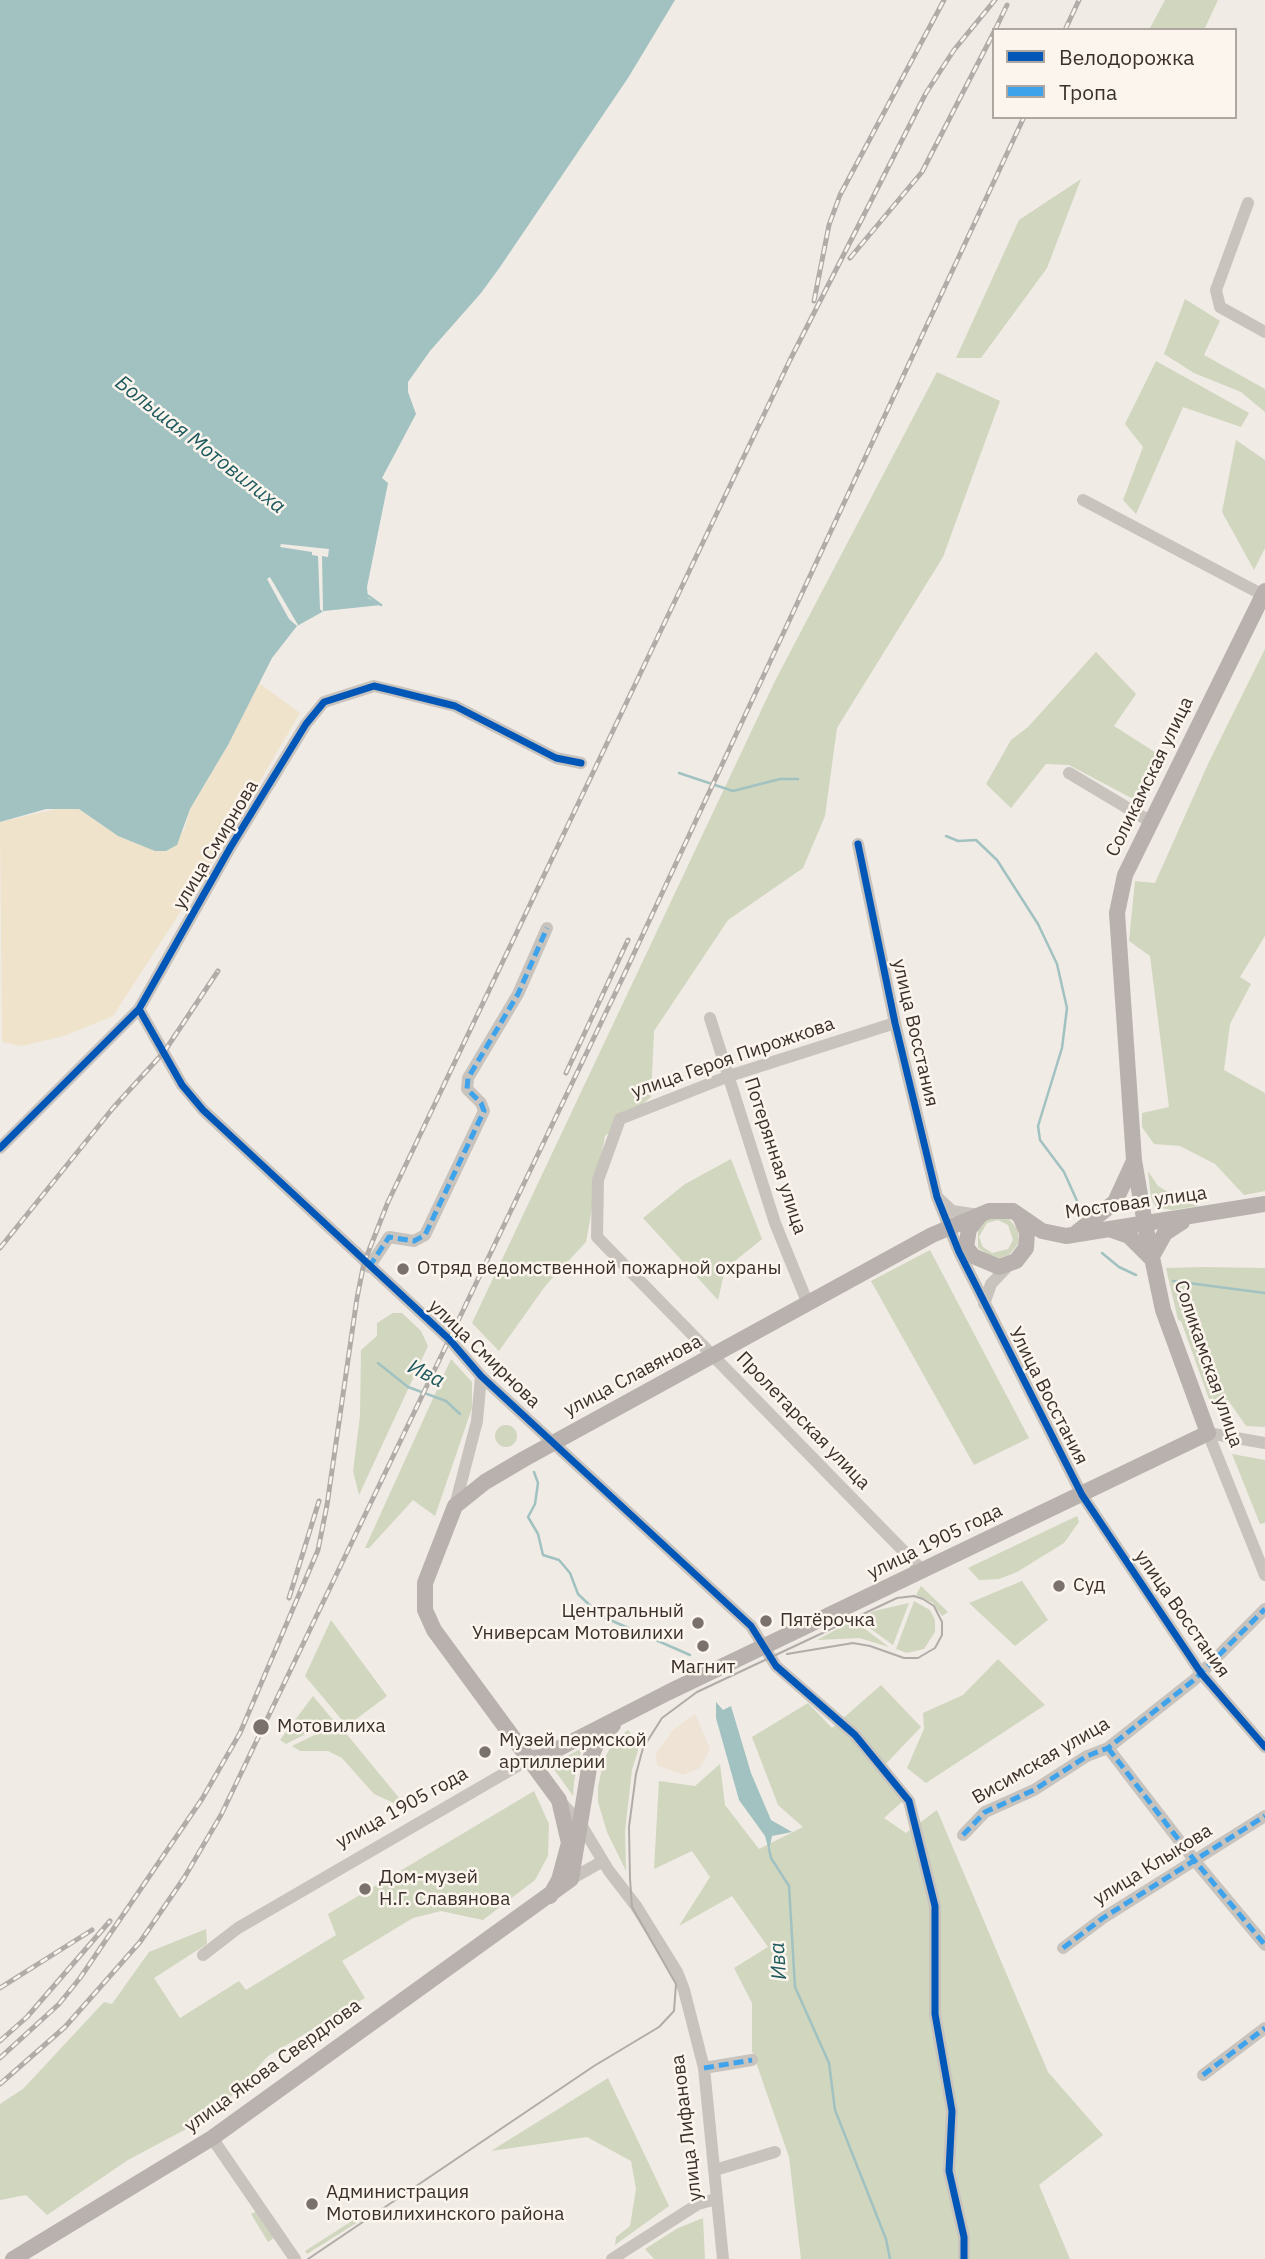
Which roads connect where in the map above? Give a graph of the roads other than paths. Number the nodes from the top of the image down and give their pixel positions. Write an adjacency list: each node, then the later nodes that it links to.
1 (1248, 203): 2 (street)
2 (1265, 332)
3 (1083, 500): 4 (street)
4 (1264, 593): 7 (main road, Соликамская улица)
5 (581, 763): 10 (street, улица Смирнова)
6 (1069, 773): 7 (street)
7 (1151, 822): 15 (main road, Соликамская улица)
8 (858, 844): 12 (street, улица Восстания)
9 (547, 928): 29 (street)
10 (139, 1009): 14 (street); 29 (street, улица Смирнова)
11 (710, 1018): 13 (street, Потерянная улица)
12 (895, 1023): 13 (street, улица Героя Пирожкова); 16 (street, улица Восстания)
13 (729, 1076): 25 (street, улица Героя Пирожкова); 31 (street, Потерянная улица)
14 (0, 1148)
15 (1134, 1160): 21 (main road, Соликамская улица); 24 (main road, Соликамская улица)
16 (937, 1197): 19 (street); 22 (street, улица Восстания)
17 (1265, 1205): 20 (main road, Мостовая улица)
18 (1019, 1214): 19 (main road); 24 (main road, Мостовая улица); 28 (main road)
19 (980, 1215): 22 (main road, улица Славянова); 26 (main road)
20 (1202, 1216): 21 (main road, Мостовая улица); 27 (main road)
21 (1145, 1224): 23 (main road, Мостовая улица); 27 (main road, Соликамская улица)
22 (951, 1227): 26 (street); 30 (street); 31 (main road, улица Славянова)
23 (1105, 1231): 24 (main road, Мостовая улица); 27 (main road)
24 (1073, 1235)
25 (597, 1237): 33 (street, Пролетарская улица)
26 (967, 1247): 28 (main road); 30 (street)
27 (1151, 1258): 35 (main road, Соликамская улица)
28 (1008, 1266): 32 (street)
29 (369, 1267): 34 (street, улица Смирнова)
30 (975, 1287): 32 (street, Улица Восстания)
31 (808, 1304): 33 (main road, улица Славянова)
32 (985, 1308): 38 (street, Улица Восстания)
33 (714, 1356): 36 (main road, улица Славянова); 40 (street, Пролетарская улица)
34 (481, 1376): 36 (street, улица Смирнова); 39 (street)
35 (1208, 1433): 37 (street); 38 (main road, улица 1905 года); 41 (street, Соликамская улица)
36 (553, 1443): 39 (main road, улица Славянова); 43 (street, улица Смирнова)
37 (1265, 1443)
38 (1082, 1495): 40 (main road, улица 1905 года); 44 (street, улица Восстания)
39 (455, 1506): 48 (main road)
40 (923, 1571): 43 (main road, улица 1905 года)
41 (1265, 1575)
42 (1265, 1609): 44 (street, Висимская улица)
43 (764, 1646): 45 (main road, улица 1905 года); 74 (street, улица Смирнова)
44 (1201, 1673): 46 (street, улица Восстания); 47 (street, Висимская улица)
45 (628, 1712): 48 (main road, улица 1905 года); 49 (main road, улица 1905 года)
46 (1265, 1746)
47 (1108, 1748): 53 (street, Висимская улица); 55 (street)
48 (531, 1758): 50 (main road); 61 (street, улица 1905 года)
49 (584, 1788): 52 (main road, улица 1905 года); 57 (street, улица Лифанова)
50 (559, 1800): 52 (street, улица Лифанова); 58 (main road)
51 (1265, 1816): 55 (street, улица Клыкова)
52 (580, 1823): 54 (street, улица Лифанова); 56 (main road)
53 (963, 1835)
54 (603, 1861): 56 (street); 57 (street, улица Лифанова)
55 (1195, 1861): 59 (street); 60 (street, улица Клыкова)
56 (571, 1879): 58 (main road, улица Якова Свердлова)
57 (621, 1886): 64 (street, улица Лифанова)
58 (550, 1896): 66 (main road, улица Якова Свердлова)
59 (1265, 1945)
60 (1063, 1948)
61 (203, 1955)
62 (1265, 2028): 65 (street)
63 (752, 2060): 64 (street)
64 (704, 2068): 68 (street, улица Лифанова)
65 (1203, 2075)
66 (212, 2138): 70 (main road, улица Якова Свердлова); 71 (street)
67 (775, 2152): 68 (street)
68 (715, 2170): 69 (street, улица Лифанова)
69 (716, 2199): 72 (street); 73 (street, улица Лифанова)
70 (13, 2259)
71 (295, 2259)
72 (612, 2259)
73 (723, 2259)
74 (964, 2259)

